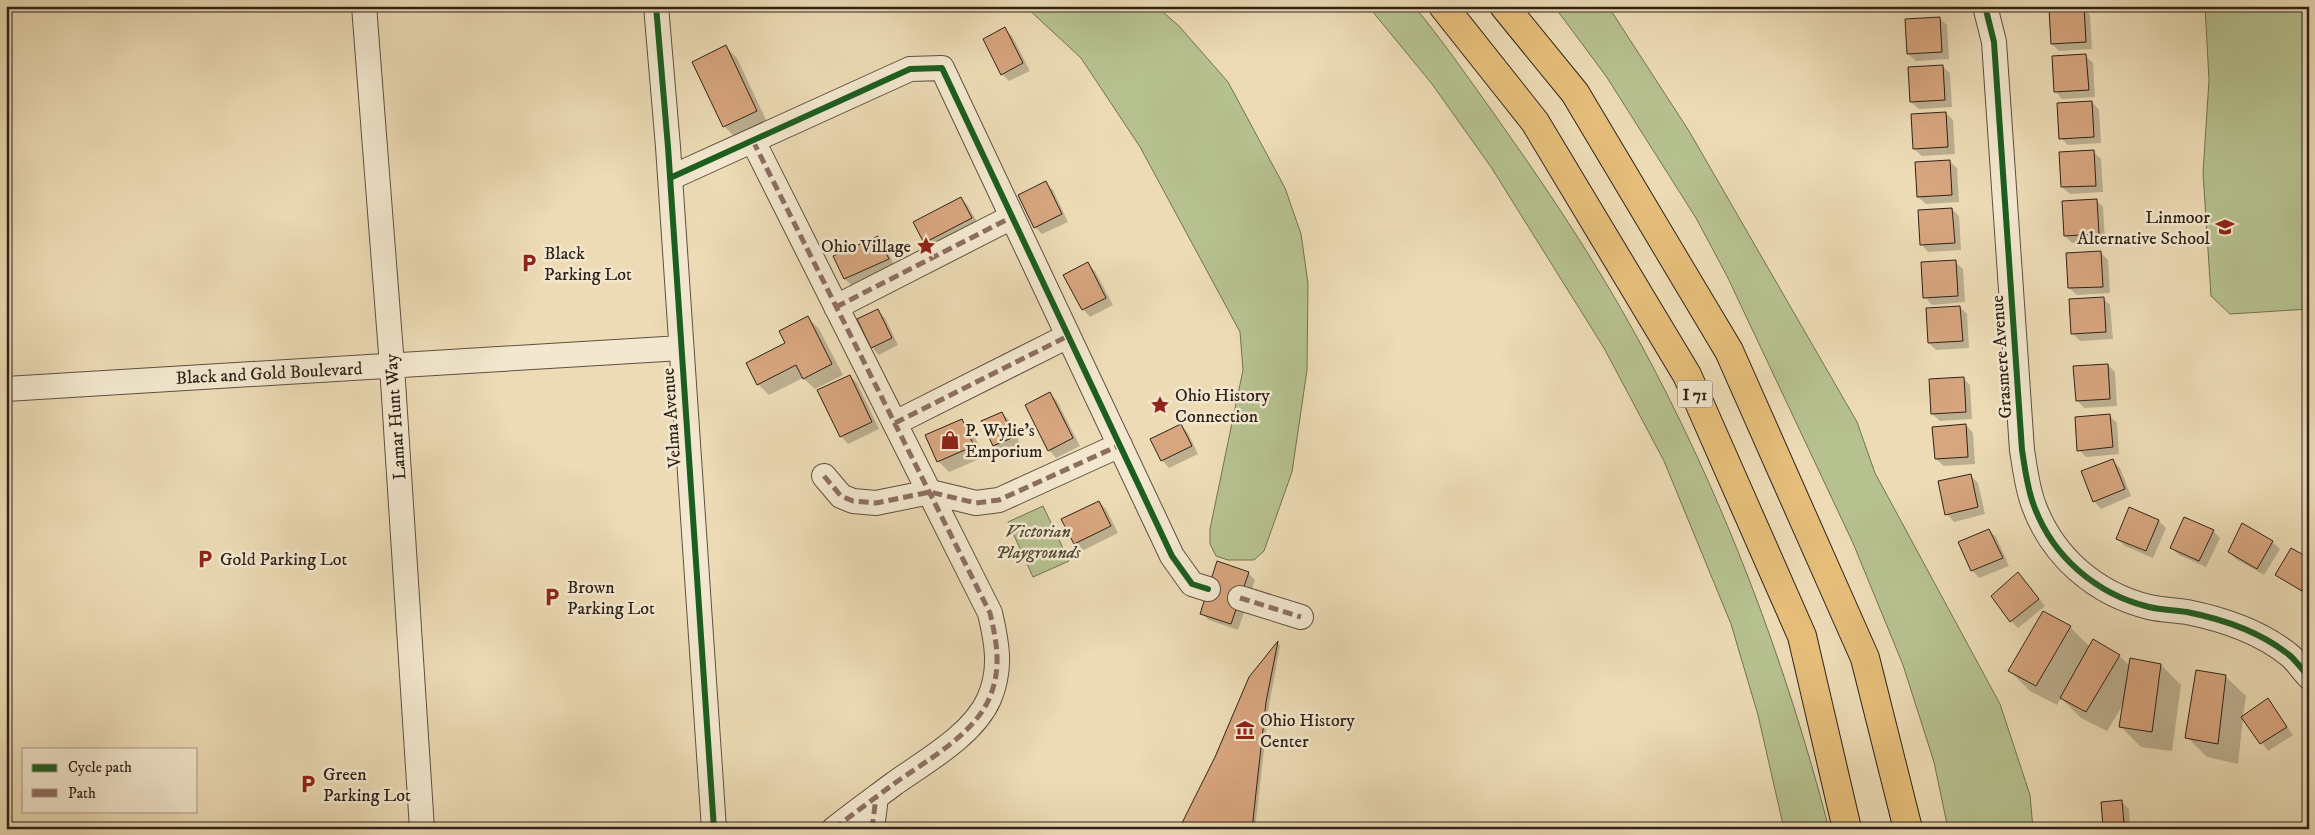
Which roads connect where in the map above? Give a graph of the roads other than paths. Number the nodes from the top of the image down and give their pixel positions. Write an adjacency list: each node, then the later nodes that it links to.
1 (364, 6): 12 (street, Lamar Hunt Way)
2 (656, 6): 7 (street, Velma Avenue)
3 (1444, 6): 27 (highway, I 71)
4 (1504, 6): 28 (highway)
5 (1985, 6): 21 (street, Grasmere Avenue)
6 (753, 140): 7 (street); 8 (street); 9 (street)
7 (670, 178): 11 (street, Velma Avenue)
8 (1012, 216): 9 (street); 10 (street)
9 (836, 307): 14 (street)
10 (1068, 336): 14 (street); 15 (street)
11 (681, 348): 12 (street, Black and Gold Boulevard); 24 (street, Velma Avenue)
12 (392, 366): 13 (street, Black and Gold Boulevard); 23 (street, Lamar Hunt Way)
13 (6, 389)
14 (895, 423): 17 (street)
15 (1120, 445): 17 (street); 18 (street)
16 (824, 476): 17 (street)
17 (930, 492): 22 (street)
18 (1208, 589)
19 (1240, 598): 20 (street)
20 (1302, 617)
21 (2309, 677)
22 (876, 797): 25 (street); 26 (street)
23 (422, 829)
24 (714, 829)
25 (834, 829)
26 (872, 829)
27 (1847, 829)
28 (1908, 829)

